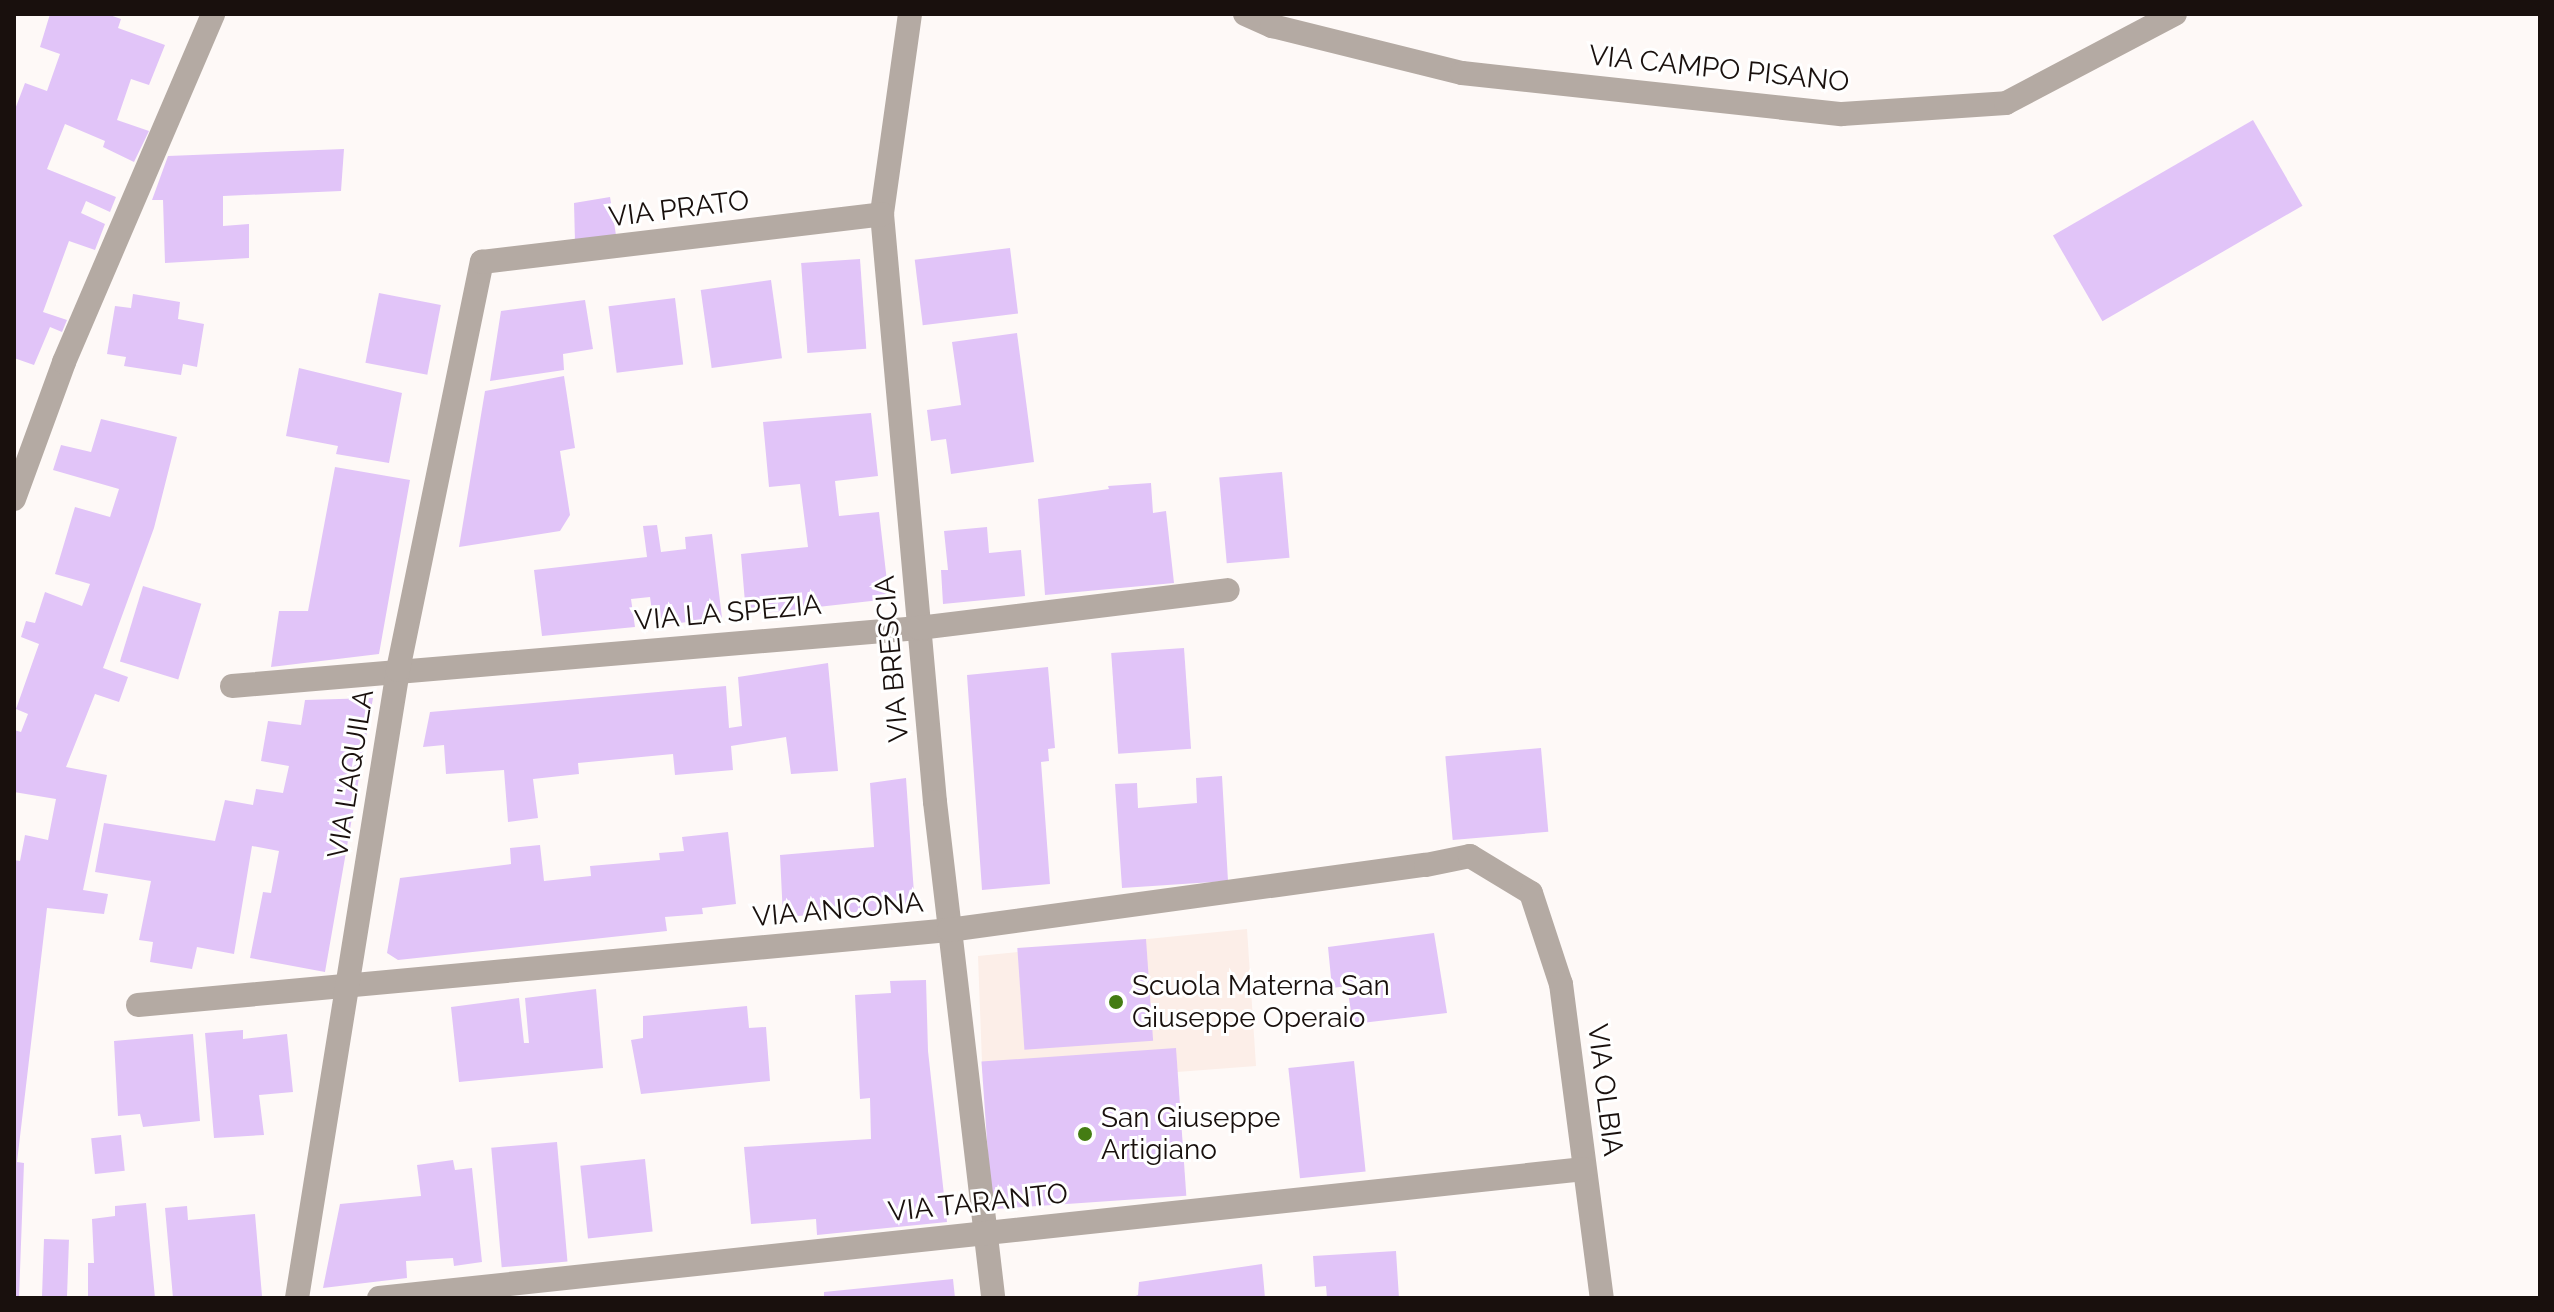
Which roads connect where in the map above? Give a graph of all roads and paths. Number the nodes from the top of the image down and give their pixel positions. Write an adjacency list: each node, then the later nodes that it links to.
1 (213, 14): 7 (street)
2 (910, 14): 5 (street, VIA BRESCIA)
3 (1245, 14): 4 (street, VIA CAMPO PISANO)
4 (2175, 14)
5 (882, 214): 6 (street, VIA PRATO); 9 (street, VIA BRESCIA)
6 (482, 262): 10 (street, VIA L'AQUILA)
7 (14, 499)
8 (1228, 590): 9 (street, VIA LA SPEZIA)
9 (919, 628): 10 (street, VIA LA SPEZIA); 13 (street, VIA BRESCIA)
10 (398, 670): 11 (street, VIA LA SPEZIA); 14 (street, VIA L'AQUILA)
11 (232, 686)
12 (1531, 893): 13 (street, VIA ANCONA); 16 (street, VIA OLBIA)
13 (949, 930): 14 (street, VIA ANCONA); 17 (street, VIA BRESCIA)
14 (346, 986): 15 (street, VIA ANCONA); 18 (street, VIA L'AQUILA)
15 (138, 1005)
16 (1584, 1169): 17 (street, VIA TARANTO); 21 (street, VIA OLBIA)
17 (984, 1232): 19 (street, VIA TARANTO); 20 (street, VIA BRESCIA)
18 (297, 1298)
19 (379, 1298)
20 (993, 1298)
21 (1602, 1298)

